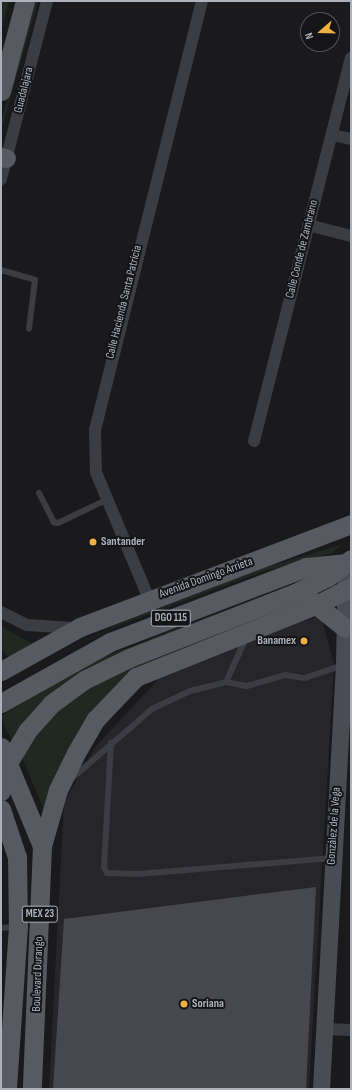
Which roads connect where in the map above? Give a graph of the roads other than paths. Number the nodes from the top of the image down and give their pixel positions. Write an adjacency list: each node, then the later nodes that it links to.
1 (25, 1): 5 (main road)
2 (47, 1): 8 (street, Guadalajara)
3 (202, 1): 16 (street, Calle Hacienda Santa Patricia)
4 (351, 58): 6 (street, Calle Conde de Zambrano)
5 (1, 91)
6 (332, 135): 7 (street); 10 (street, Calle Conde de Zambrano)
7 (351, 139)
8 (4, 157): 9 (street, Guadalajara)
9 (1, 179)
10 (308, 225): 11 (street); 14 (street, Calle Conde de Zambrano)
11 (351, 236)
12 (1, 270): 13 (lane)
13 (29, 329)
14 (254, 441)
15 (39, 493): 16 (lane)
16 (106, 500): 22 (street, Calle Hacienda Santa Patricia)
17 (351, 524): 22 (main road, Avenida Domingo Arrieta / DGO 115)
18 (349, 561): 19 (main road, Avenida Domingo Arrieta / DGO 115); 20 (street, González de la Vega); 21 (main road)
19 (264, 582): 21 (main road); 30 (main road, Avenida Domingo Arrieta / DGO 115)
20 (348, 588): 23 (main road); 26 (street, González de la Vega)
21 (295, 592): 23 (main road); 34 (main road)
22 (149, 599): 25 (main road, Avenida Domingo Arrieta / DGO 115)
23 (318, 604): 26 (main road); 27 (main road)
24 (1, 612): 25 (street)
25 (80, 627): 29 (main road, Avenida Domingo Arrieta / DGO 115)
26 (345, 628): 28 (street, González de la Vega)
27 (249, 630): 31 (lane); 35 (main road)
28 (344, 664): 31 (lane); 41 (street, González de la Vega)
29 (4, 665): 30 (main road)
30 (45, 676): 32 (main road, Avenida Domingo Arrieta / DGO 115)
31 (226, 682): 33 (lane)
32 (1, 703)
33 (111, 744): 35 (lane); 41 (lane)
34 (4, 755): 36 (main road); 39 (main road, Boulevard Durango / MEX 23)
35 (58, 790): 39 (main road)
36 (1, 791)
37 (1, 810): 40 (main road, Boulevard Durango / MEX 23)
38 (1, 838): 40 (main road)
39 (42, 846): 47 (main road, Boulevard Durango / MEX 23)
40 (17, 857): 42 (main road, Boulevard Durango / MEX 23)
41 (332, 858): 43 (street, González de la Vega)
42 (9, 927): 45 (main road, Boulevard Durango / MEX 23)
43 (325, 1029): 44 (street); 48 (street, González de la Vega)
44 (351, 1030)
45 (5, 1038): 46 (main road, Boulevard Durango / MEX 23)
46 (7, 1089)
47 (32, 1089)
48 (321, 1089)

